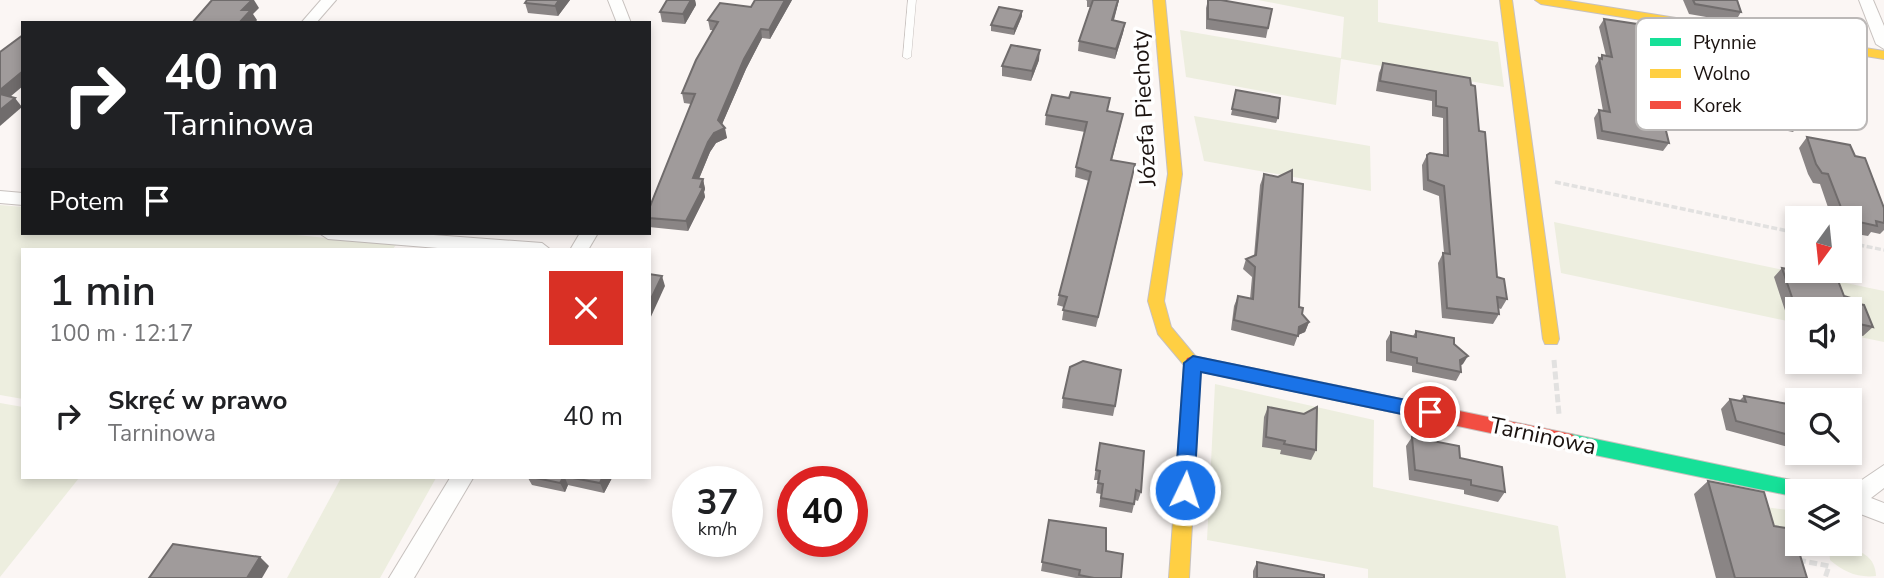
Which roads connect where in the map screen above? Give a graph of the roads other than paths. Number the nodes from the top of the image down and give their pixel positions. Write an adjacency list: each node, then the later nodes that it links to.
1 (329, 0): 9 (street)
2 (615, 0): 10 (street)
3 (912, 0): 12 (lane)
4 (1159, 0): 18 (street, Józefa Piechoty)
5 (1506, 0): 17 (street)
6 (1541, 0): 8 (street)
7 (1866, 0): 11 (street)
8 (1653, 18)
9 (310, 21)
10 (623, 21)
11 (1884, 44)
12 (907, 57)
13 (0, 197): 14 (street)
14 (21, 199)
15 (353, 235): 16 (street)
16 (517, 248)
17 (1552, 339)
18 (1193, 363): 21 (street, Tarninowa); 26 (street)
19 (1884, 475): 22 (street)
20 (461, 479): 25 (street)
21 (1785, 487)
22 (1862, 492)
23 (1862, 504): 24 (street)
24 (1884, 513)
25 (401, 578)
26 (1179, 578)

